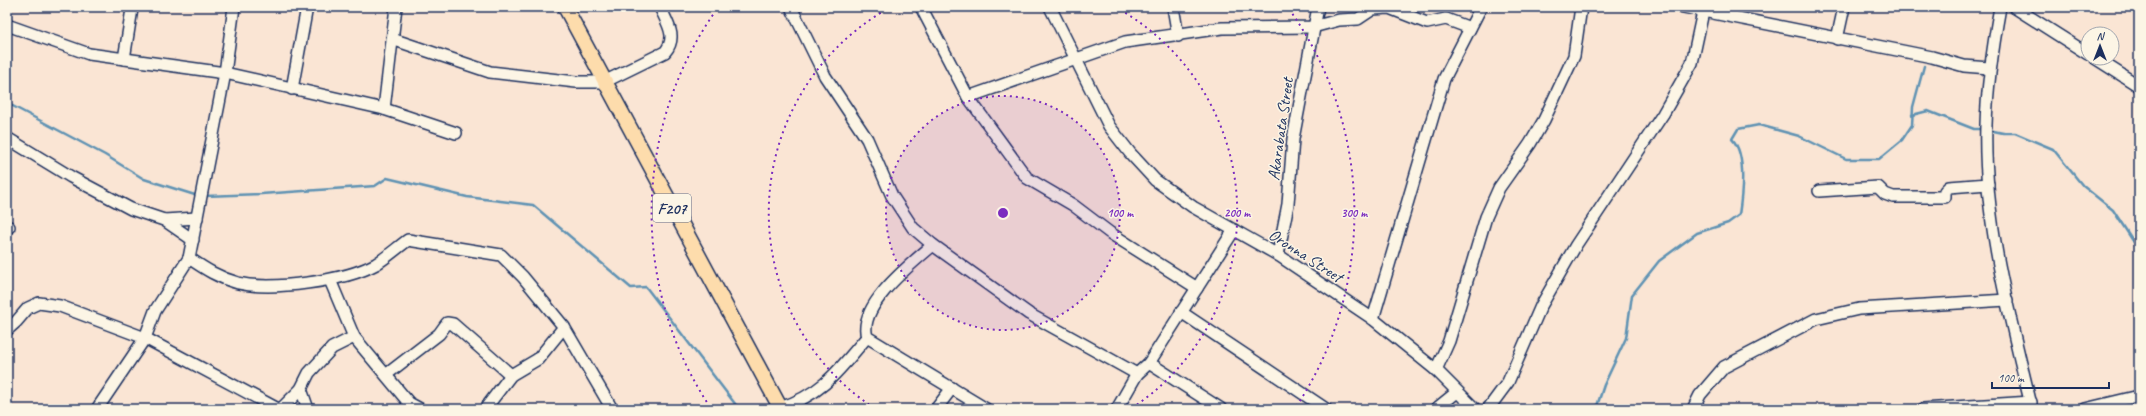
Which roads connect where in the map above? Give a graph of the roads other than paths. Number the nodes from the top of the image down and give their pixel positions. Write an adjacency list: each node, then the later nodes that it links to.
1 (234, 7): 30 (street)
2 (307, 7): 33 (street)
3 (396, 7): 23 (street)
4 (565, 7): 31 (main road, F207)
5 (660, 7): 31 (street)
6 (791, 7): 44 (street)
7 (921, 7): 34 (street)
8 (1050, 7): 26 (street, Oronna Street)
9 (1172, 7): 22 (street)
10 (1318, 7): 20 (street, Akarabata Street)
11 (1481, 7): 21 (street)
12 (1582, 7): 58 (street)
13 (1683, 7): 18 (street)
14 (1844, 7): 24 (street)
15 (2000, 7): 29 (street)
16 (2014, 7): 25 (street)
17 (132, 9): 27 (street)
18 (1703, 9): 24 (street); 81 (street)
19 (7, 25): 27 (street)
20 (1313, 27): 21 (street); 22 (street); 45 (street, Akarabata Street)
21 (1470, 28): 51 (street)
22 (1178, 36): 26 (street)
23 (392, 39): 31 (street); 35 (street)
24 (1837, 39): 29 (street)
25 (2080, 49)
26 (1075, 58): 34 (street); 42 (street, Oronna Street)
27 (124, 59): 30 (street)
28 (2108, 66): 32 (street)
29 (1989, 68): 38 (street)
30 (225, 73): 33 (street); 40 (street)
31 (604, 82): 68 (main road, F207)
32 (2139, 86)
33 (292, 88): 35 (street)
34 (968, 97): 48 (street)
35 (384, 109): 36 (street)
36 (456, 133)
37 (7, 138): 41 (street)
38 (1988, 184): 39 (street); 49 (street)
39 (1819, 191)
40 (197, 215): 41 (street); 43 (street)
41 (164, 220): 43 (street)
42 (1234, 230): 45 (street, Oronna Street); 48 (street)
43 (193, 240): 46 (street)
44 (933, 245): 55 (street); 60 (street)
45 (1278, 255): 51 (street, Oronna Street)
46 (189, 258): 47 (street); 56 (street)
47 (330, 280): 52 (street); 54 (street)
48 (1197, 288): 50 (street)
49 (2008, 300): 66 (street); 82 (street)
50 (1181, 312): 57 (street); 78 (street)
51 (1373, 319): 58 (street, Oronna Street)
52 (564, 327): 61 (street); 67 (street)
53 (7, 330): 56 (street)
54 (354, 337): 59 (street); 63 (street)
55 (867, 337): 62 (street); 68 (street)
56 (145, 338): 69 (street); 70 (street)
57 (1149, 362): 60 (street); 77 (street)
58 (1436, 370): 64 (street, Oronna Street)
59 (387, 374): 61 (street); 72 (street)
60 (1137, 374): 76 (street)
61 (511, 375): 73 (street)
62 (952, 388): 74 (street); 75 (street)
63 (301, 389): 70 (street); 71 (street)
64 (1457, 392): 79 (street); 80 (street, Oronna Street)
65 (2139, 396): 84 (street)
66 (2032, 406): 83 (street)
67 (610, 408)
68 (780, 408)
69 (96, 409)
70 (279, 409)
71 (308, 409)
72 (420, 409)
73 (486, 409)
74 (936, 409)
75 (986, 409)
76 (1117, 409)
77 (1221, 409)
78 (1326, 409)
79 (1436, 409)
80 (1475, 409)
81 (1488, 409)
82 (1693, 409)
83 (1923, 409)
84 (2085, 409)

